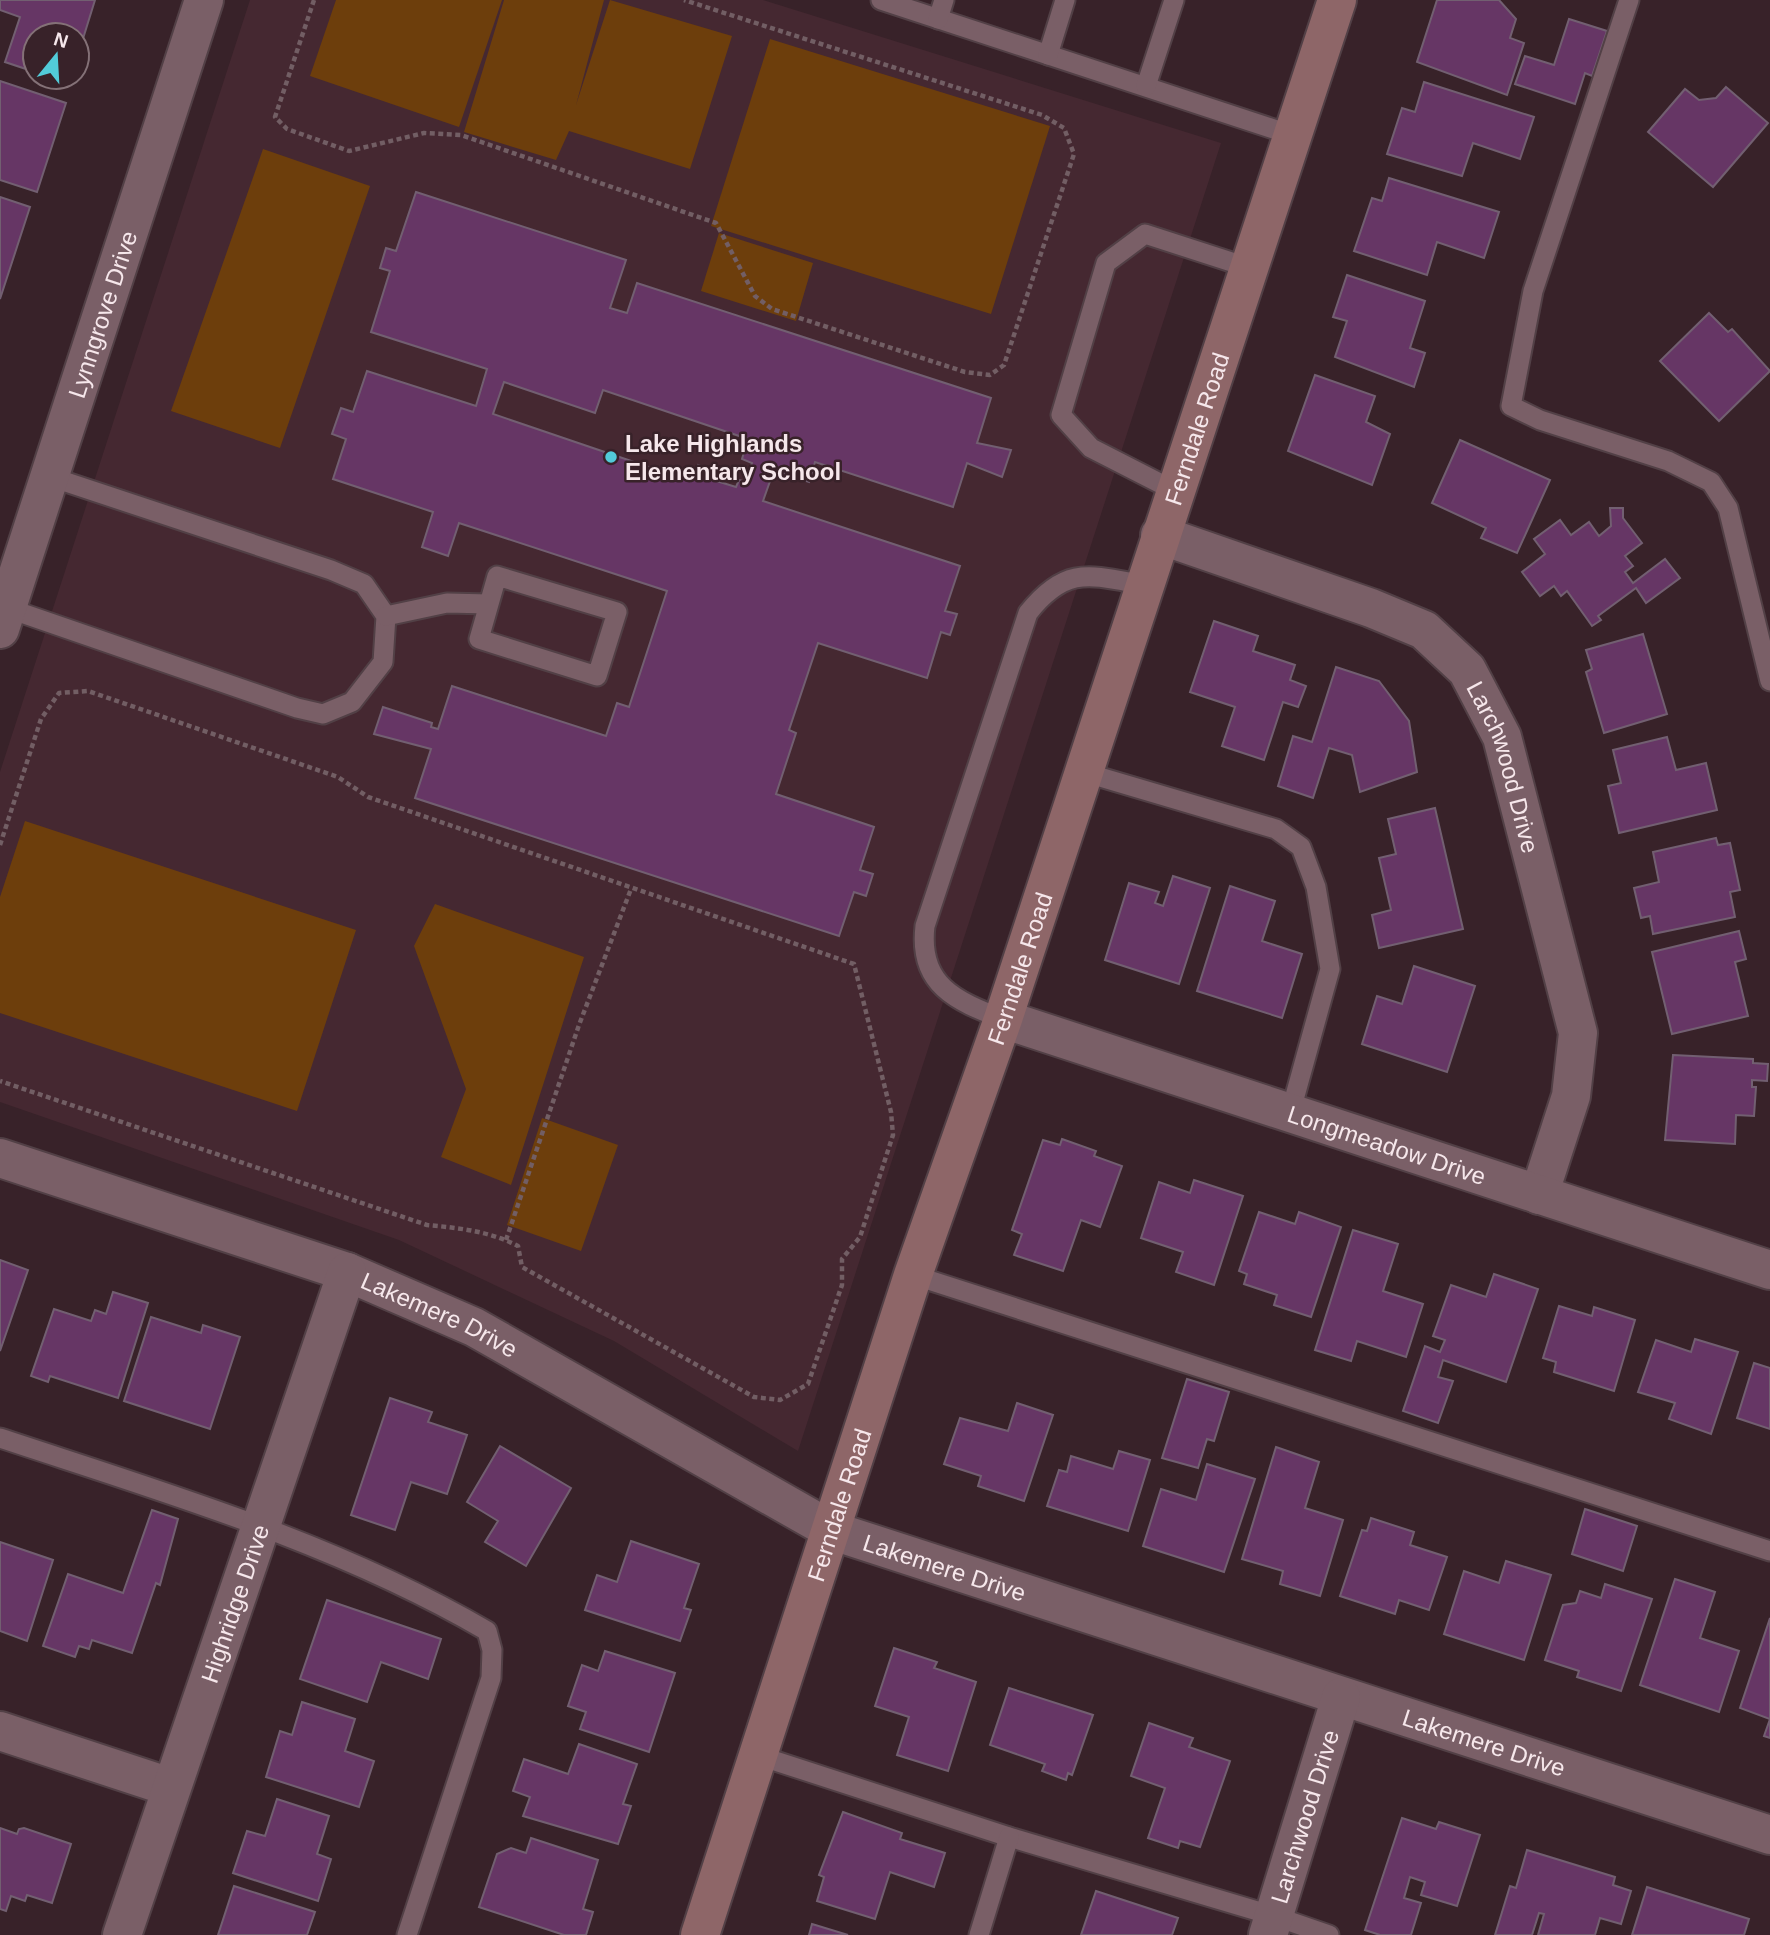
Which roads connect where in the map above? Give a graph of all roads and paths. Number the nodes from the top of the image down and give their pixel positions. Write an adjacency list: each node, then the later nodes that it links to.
1 (204, 0): 14 (street, Lynngrove Drive)
2 (314, 0): 3 (path)
3 (684, 0)
4 (881, 0): 9 (lane)
5 (1065, 0): 10 (lane)
6 (1174, 0): 11 (lane)
7 (1337, 0): 12 (street, Ferndale Road)
8 (1629, 0): 21 (lane)
9 (941, 9): 10 (lane)
10 (1048, 55): 11 (lane)
11 (1146, 86): 12 (lane)
12 (1293, 135): 13 (street, Ferndale Road)
13 (1250, 268): 15 (street, Ferndale Road); 15 (lane)
14 (48, 476): 19 (lane); 20 (street, Lynngrove Drive)
15 (1175, 491): 16 (street, Ferndale Road)
16 (1160, 535): 17 (street, Ferndale Road); 29 (street, Larchwood Drive)
17 (1144, 585): 22 (street, Ferndale Road); 25 (lane)
18 (489, 604): 18 (lane); 19 (lane)
19 (386, 616): 20 (lane)
20 (3, 619)
21 (1770, 681)
22 (1083, 772): 25 (street, Ferndale Road); 27 (lane)
23 (0, 845): 24 (path)
24 (631, 889): 30 (path); 30 (path)
25 (1003, 1019): 27 (street, Longmeadow Drive); 33 (street, Ferndale Road)
26 (0, 1081): 30 (path)
27 (1290, 1114): 29 (street, Longmeadow Drive)
28 (0, 1158): 32 (street, Lakemere Drive)
29 (1539, 1195): 31 (street, Longmeadow Drive)
30 (506, 1240)
31 (1770, 1270)
32 (347, 1272): 35 (street, Highridge Drive); 36 (street, Lakemere Drive)
33 (913, 1275): 36 (street, Ferndale Road); 37 (lane)
34 (0, 1438): 35 (lane)
35 (260, 1525): 41 (street, Highridge Drive); 46 (lane)
36 (833, 1531): 38 (street, Lakemere Drive); 40 (street, Ferndale Road)
37 (1770, 1551)
38 (1341, 1697): 42 (street, Lakemere Drive); 44 (street, Larchwood Drive)
39 (0, 1731): 41 (street)
40 (760, 1756): 43 (lane); 47 (street, Ferndale Road)
41 (170, 1787): 45 (street, Highridge Drive)
42 (1770, 1835)
43 (1009, 1838): 44 (lane); 48 (lane)
44 (1271, 1925): 49 (lane)
45 (122, 1935)
46 (407, 1935)
47 (700, 1935)
48 (979, 1935)
49 (1329, 1935)

